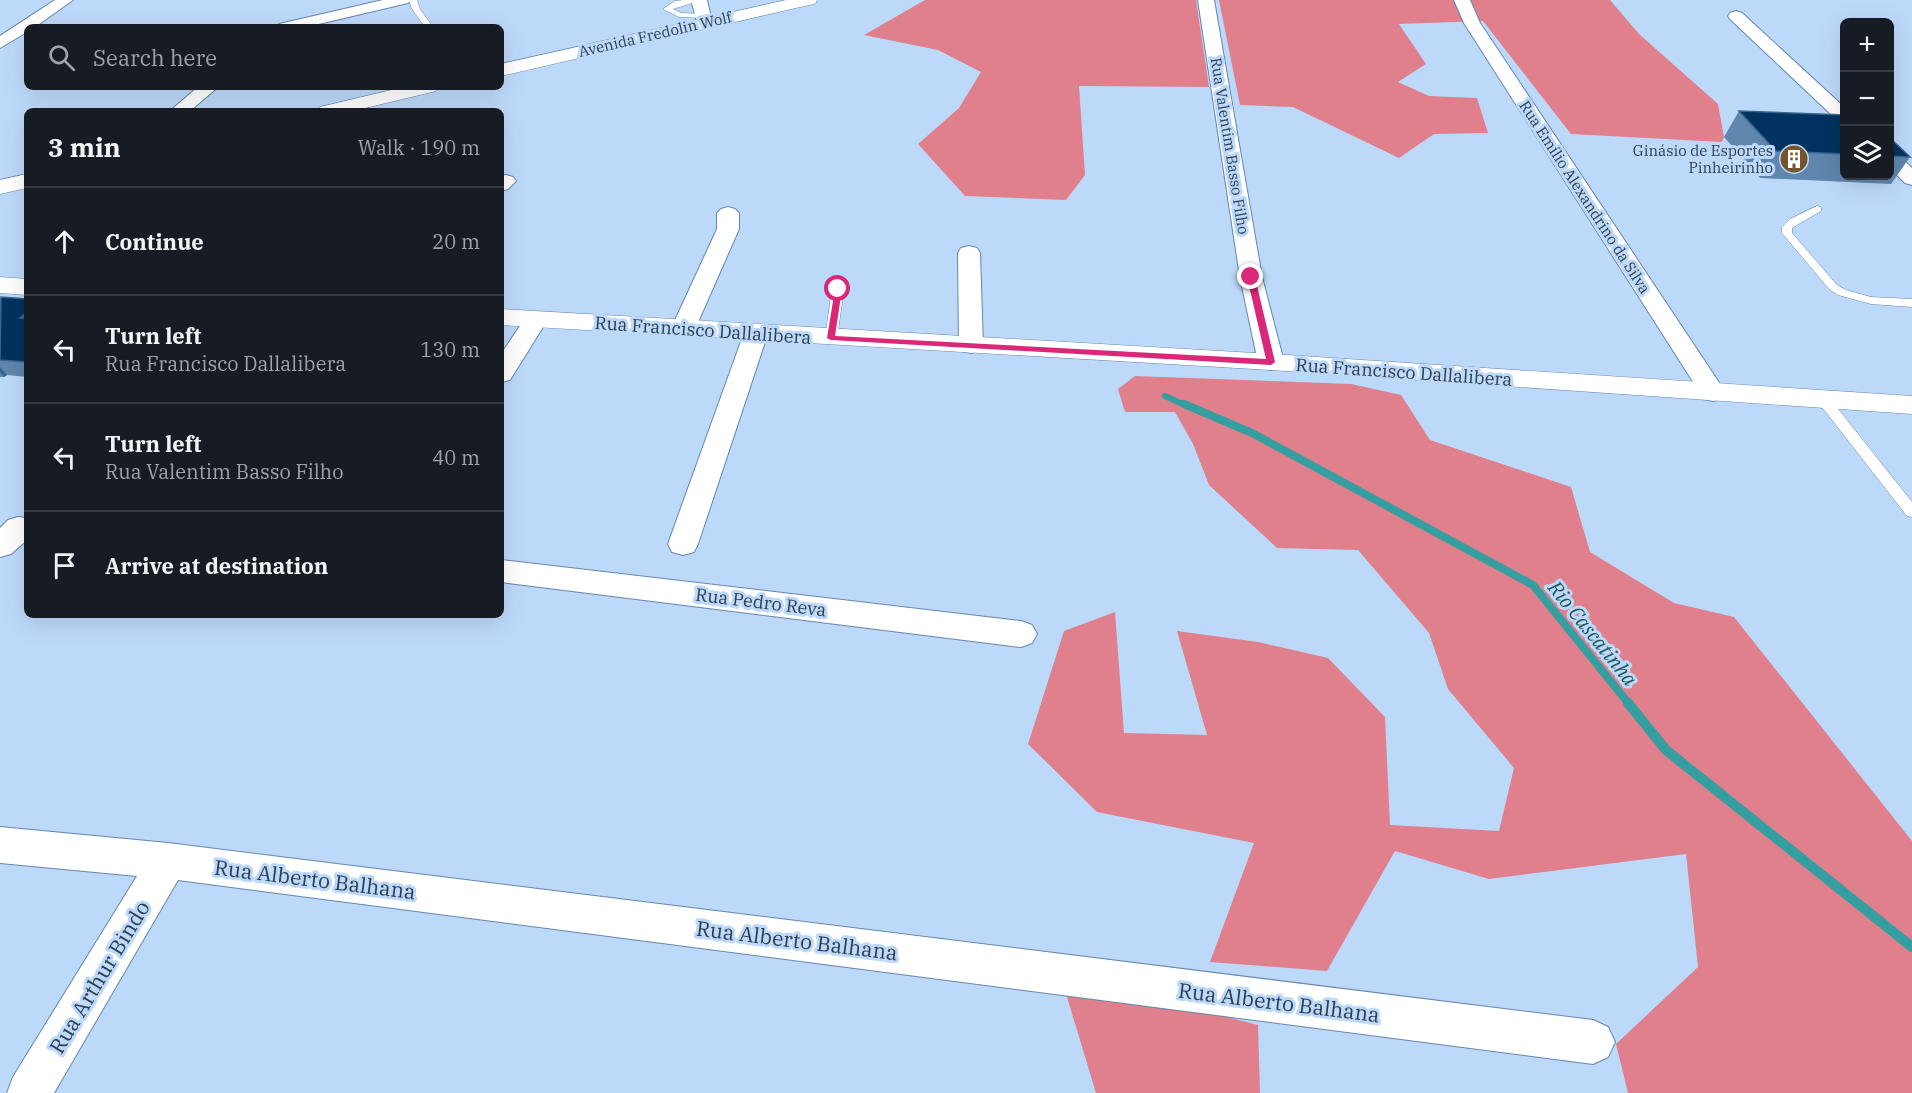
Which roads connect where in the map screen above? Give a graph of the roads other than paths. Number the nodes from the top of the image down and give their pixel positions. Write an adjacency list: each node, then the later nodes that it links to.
1 (34, 0): 8 (street)
2 (404, 0): 14 (street)
3 (413, 0): 15 (lane)
4 (698, 0): 11 (street); 11 (lane)
5 (809, 0): 11 (street, Avenida Fredolin Wolf)
6 (1206, 0): 41 (street, Rua Valentim Basso Filho)
7 (1462, 0): 43 (street, Rua Emílio Alexandrino da Silva)
8 (63, 1): 12 (street)
9 (310, 6): 13 (street)
10 (1736, 16): 23 (street)
11 (703, 19): 18 (street, Avenida Fredolin Wolf)
12 (29, 24)
13 (288, 24)
14 (297, 24)
15 (427, 24)
16 (24, 28): 17 (street)
17 (0, 44)
18 (504, 69)
19 (205, 90): 21 (street)
20 (416, 90): 22 (street)
21 (183, 108)
22 (340, 108)
23 (1840, 111)
24 (1894, 162): 25 (street)
25 (1912, 179)
26 (24, 182): 27 (street)
27 (0, 187)
28 (1817, 209): 34 (lane)
29 (728, 213): 37 (street)
30 (969, 253): 40 (street)
31 (0, 285): 32 (street)
32 (24, 286)
33 (838, 289): 39 (lane)
34 (1912, 303)
35 (504, 317): 36 (street, Rua Francisco Dallalibera)
36 (536, 320): 37 (street, Rua Francisco Dallalibera); 42 (street)
37 (683, 328): 38 (street, Rua Francisco Dallalibera)
38 (756, 333): 39 (street, Rua Francisco Dallalibera); 47 (street)
39 (831, 338): 40 (street, Rua Francisco Dallalibera)
40 (971, 346): 41 (street, Rua Francisco Dallalibera)
41 (1271, 362): 43 (street, Rua Francisco Dallalibera)
42 (504, 369)
43 (1713, 393): 44 (street, Rua Francisco Dallalibera)
44 (1823, 399): 45 (street, Rua Francisco Dallalibera); 46 (lane)
45 (1912, 405)
46 (1912, 512)
47 (683, 544)
48 (504, 571): 49 (street, Rua Pedro Reva)
49 (1020, 634)
50 (0, 845): 51 (street, Rua Alberto Balhana)
51 (168, 861): 52 (street, Rua Alberto Balhana); 53 (street, Rua Arthur Bindo)
52 (1593, 1041)
53 (29, 1093)

